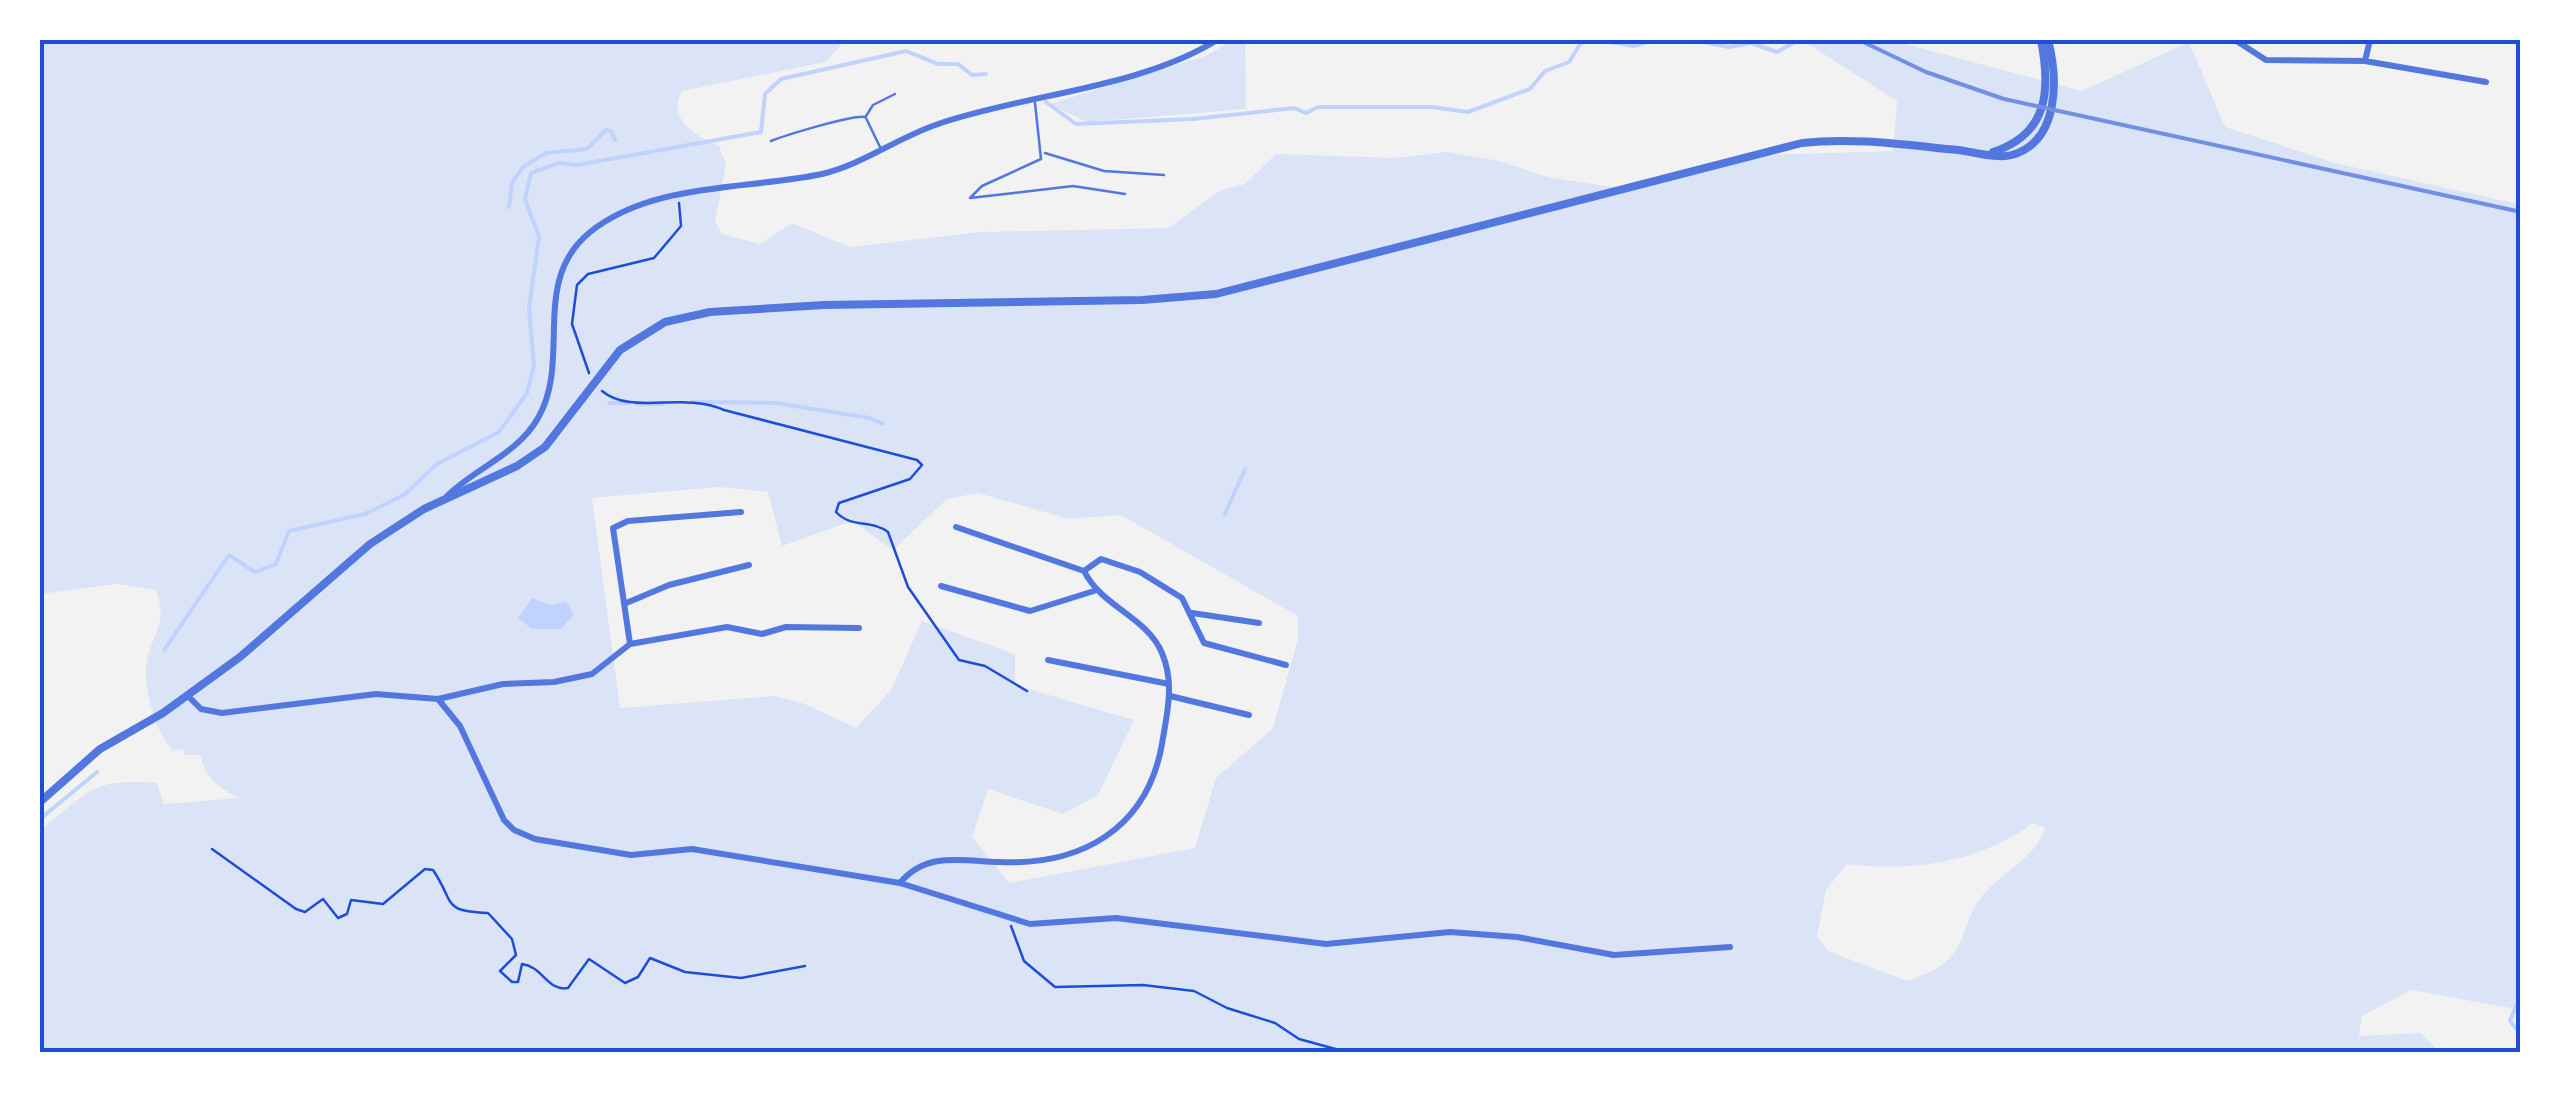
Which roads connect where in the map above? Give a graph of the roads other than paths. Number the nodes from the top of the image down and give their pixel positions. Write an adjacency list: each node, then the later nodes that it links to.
1 (1217, 40): 8 (street)
2 (2044, 40): 15 (street)
3 (2235, 40): 5 (street)
4 (2370, 40): 5 (street)
5 (2365, 61): 6 (street)
6 (2486, 82)
7 (895, 94): 9 (lane)
8 (1034, 96): 11 (street); 12 (lane)
9 (865, 117): 10 (lane); 11 (lane)
10 (771, 140)
11 (882, 149): 15 (street)
12 (1044, 152): 13 (lane); 14 (lane)
13 (1164, 175)
14 (1125, 194)
15 (446, 497): 30 (street)
16 (741, 512): 22 (street)
17 (956, 527): 19 (street)
18 (748, 566): 22 (street)
19 (1084, 572): 21 (street); 23 (street)
20 (940, 586): 21 (street)
21 (1094, 591): 29 (street)
22 (624, 604): 26 (street)
23 (1192, 613): 24 (street); 28 (street)
24 (1259, 623)
25 (860, 628): 26 (street)
26 (630, 644): 32 (street)
27 (1048, 660): 29 (street)
28 (1286, 665)
29 (1170, 684): 31 (street)
30 (188, 696): 32 (street); 34 (street)
31 (1170, 696): 33 (street); 35 (street)
32 (438, 700): 35 (street)
33 (1250, 714)
34 (40, 802)
35 (900, 882): 36 (street)
36 (1730, 946)

